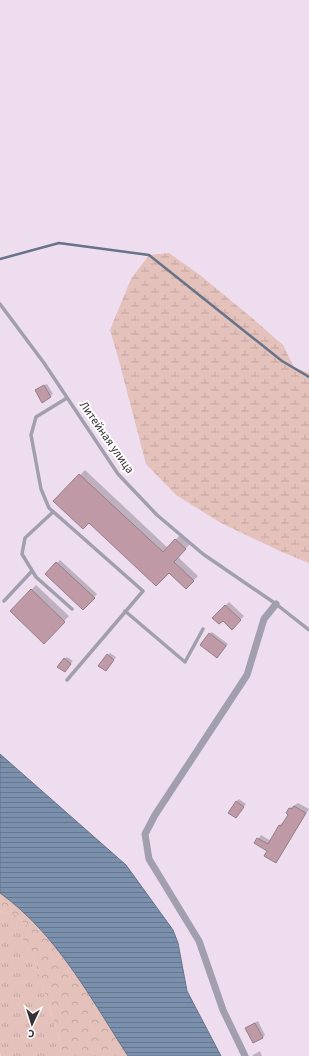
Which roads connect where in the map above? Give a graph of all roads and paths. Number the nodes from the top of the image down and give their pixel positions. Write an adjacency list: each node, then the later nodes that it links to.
1 (0, 304): 2 (lane, Литейная улица)
2 (67, 398): 3 (lane); 6 (lane, Литейная улица)
3 (53, 512): 4 (lane); 8 (lane)
4 (32, 571): 5 (lane); 7 (lane)
5 (4, 601)
6 (276, 604): 10 (lane, Литейная улица); 12 (street)
7 (72, 609)
8 (125, 611): 9 (lane); 11 (lane)
9 (203, 629)
10 (309, 630)
11 (67, 680)
12 (245, 1056)

